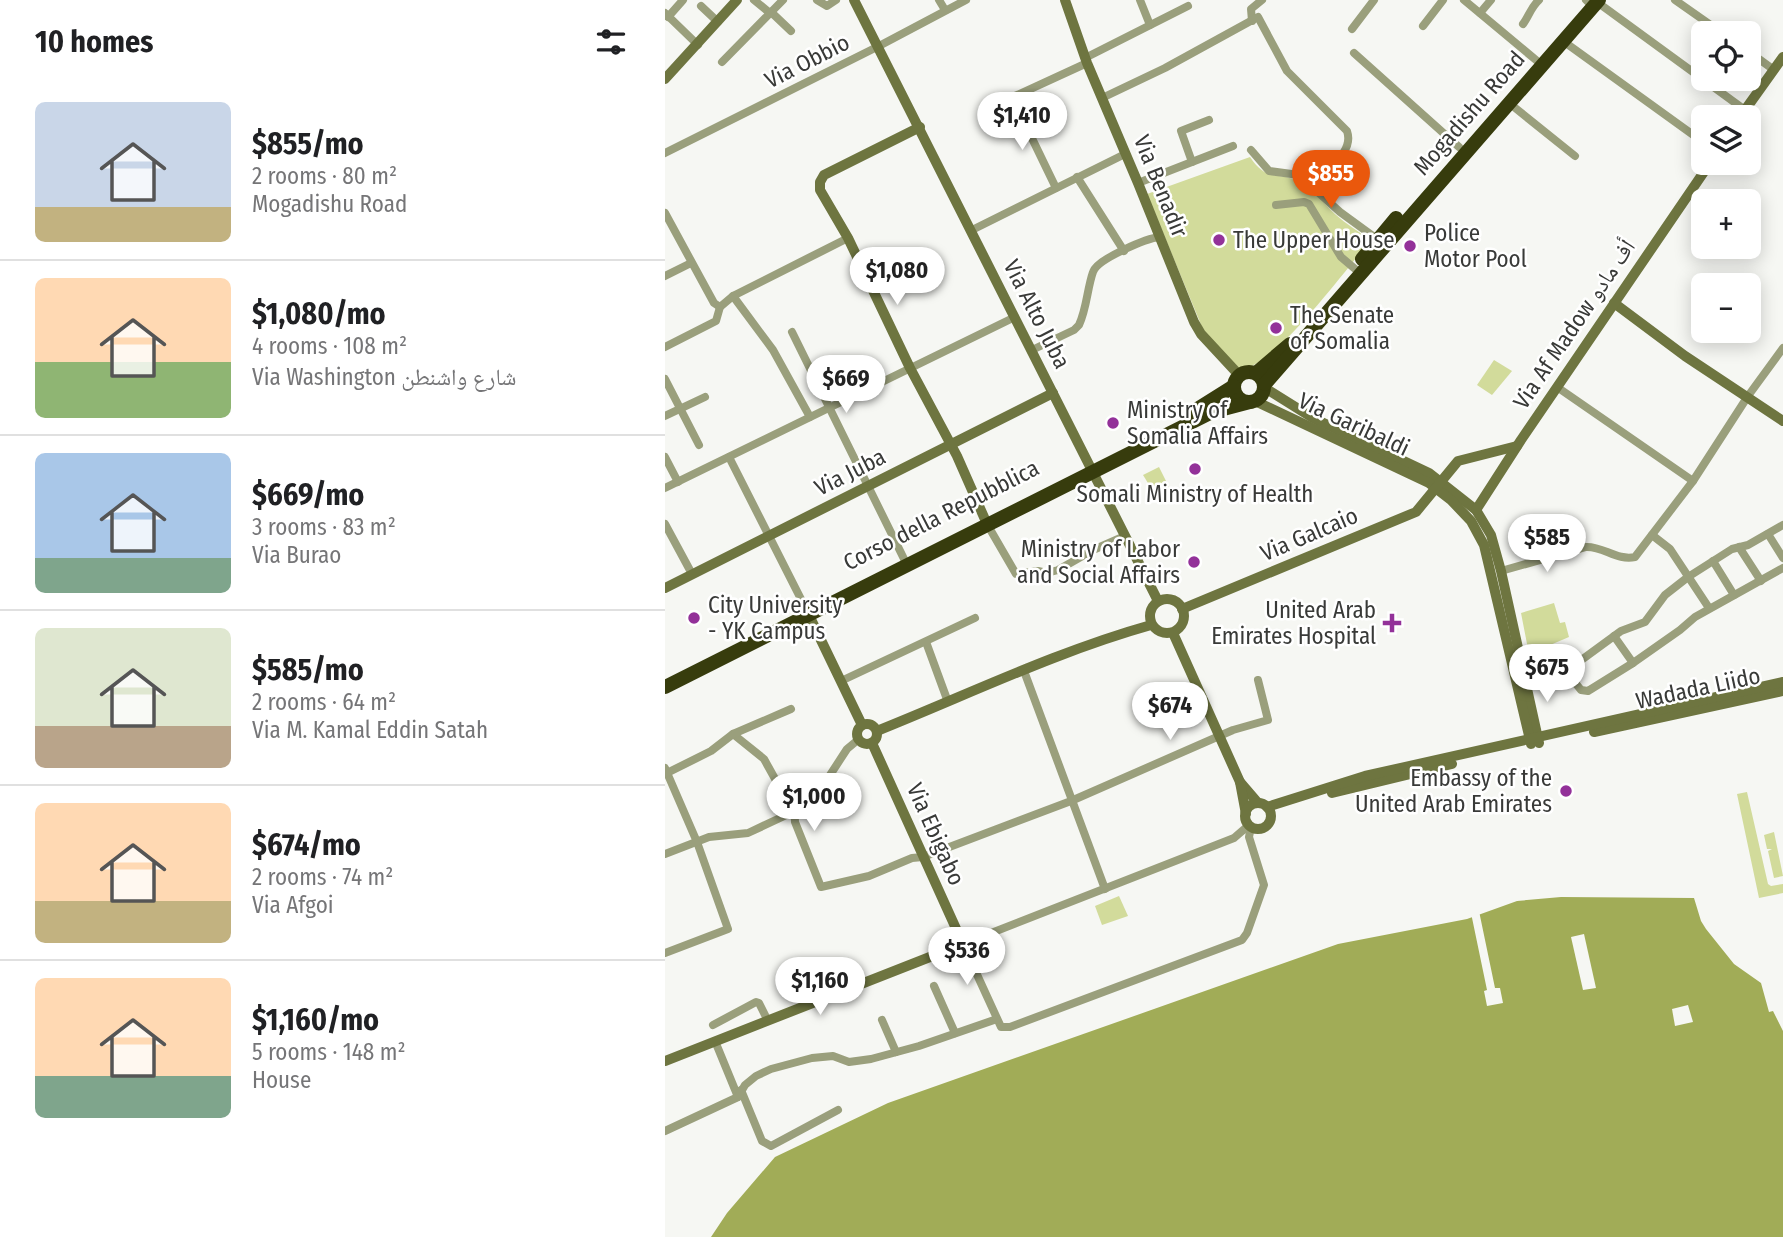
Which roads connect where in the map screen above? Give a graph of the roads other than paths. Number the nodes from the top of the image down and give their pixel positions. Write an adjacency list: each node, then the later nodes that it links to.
1 (683, 0): 27 (street)
2 (737, 0): 30 (street)
3 (754, 0): 25 (street)
4 (783, 0): 25 (street)
5 (817, 0): 6 (street)
6 (836, 0)
7 (853, 0): 38 (street, Via Alto Juba)
8 (939, 0): 24 (street)
9 (966, 0): 24 (street, Via Obbio)
10 (1065, 0): 42 (street, Via Benadir)
11 (1140, 0): 32 (street)
12 (1262, 0): 28 (street)
13 (1374, 0): 34 (street)
14 (1443, 0): 33 (street)
15 (1464, 0): 26 (street)
16 (1491, 0): 26 (street)
17 (1524, 0): 23 (street)
18 (1539, 0): 23 (street)
19 (1675, 0): 29 (street)
20 (1592, 1): 36 (highway, Mogadishu Road); 44 (highway, Mogadishu Road); 49 (street)
21 (701, 6): 30 (street)
22 (1188, 6): 32 (street)
23 (1532, 7): 31 (street)
24 (945, 10): 38 (street, Via Obbio)
25 (771, 12): 35 (street); 43 (street)
26 (1480, 13): 44 (street)
27 (667, 16): 37 (street)
28 (1252, 21): 47 (street); 66 (street)
29 (1705, 21)
30 (718, 22): 37 (street)
31 (1523, 24)
32 (1150, 25): 42 (street)
33 (1423, 26)
34 (1352, 29)
35 (791, 31)
36 (1563, 41): 44 (highway, Mogadishu Road); 54 (street)
37 (698, 45): 46 (street)
38 (879, 47): 53 (street, Via Alto Juba); 58 (street, Via Obbio)
39 (1354, 53): 56 (street)
40 (1783, 57): 45 (street)
41 (1761, 60): 45 (street)
42 (1086, 61): 47 (street, Via Benadir); 67 (street)
43 (722, 62)
44 (1539, 63): 48 (highway, Mogadishu Road); 52 (highway, Mogadishu Road)
45 (1774, 70): 50 (street)
46 (665, 79)
47 (1102, 97): 59 (street, Via Benadir)
48 (1509, 103): 52 (highway, Mogadishu Road); 60 (street)
49 (1731, 105)
50 (1749, 105)
51 (1209, 120): 61 (street)
52 (1485, 125): 56 (highway, Mogadishu Road); 62 (highway, Mogadishu Road)
53 (920, 127): 70 (street, Via Alto Juba); 72 (street)
54 (1691, 133)
55 (1233, 146): 61 (street)
56 (1459, 147): 62 (highway, Mogadishu Road)
57 (1251, 150): 66 (street)
58 (665, 153)
59 (1125, 154): 64 (street); 65 (street, Via Benadir)
60 (1575, 156)
61 (1192, 162): 65 (street)
62 (1450, 164): 73 (highway, Mogadishu Road); 76 (highway, Mogadishu Road)
63 (1702, 175): 79 (street, Via Af Madow أف مادو)
64 (1077, 177): 67 (street); 74 (street)
65 (1138, 183): 71 (street, Via Benadir)
66 (1311, 186): 73 (street)
67 (1056, 188): 70 (street)
68 (1276, 205): 76 (street)
69 (665, 213): 75 (street)
70 (972, 230): 81 (street, Via Alto Juba)
71 (1160, 237): 74 (street); 88 (street, Via Benadir)
72 (848, 239): 78 (street); 86 (street)
73 (1377, 239): 76 (highway, Mogadishu Road)
74 (1124, 251): 85 (street)
75 (691, 263): 77 (street); 80 (street)
76 (1357, 272): 89 (highway, Mogadishu Road)
77 (665, 276)
78 (733, 296): 80 (street); 98 (street)
79 (1614, 303): 90 (street, Via Af Madow أف مادو); 93 (street)
80 (720, 307): 83 (street)
81 (1015, 317): 85 (street, Via Alto Juba); 86 (street)
82 (792, 332): 95 (street)
83 (665, 347)
84 (1783, 348): 93 (street)
85 (1032, 350): 91 (street, Via Alto Juba)
86 (910, 368): 95 (street); 100 (street)
87 (665, 379): 96 (street)
88 (1237, 381): 89 (highway); 94 (highway); 105 (highway)
89 (1262, 382): 94 (highway); 108 (street, Via Garibaldi)
90 (1557, 387): 102 (street, Via Af Madow أف مادو); 106 (street)
91 (1053, 393): 100 (street, Via Juba); 105 (street, Via Alto Juba)
92 (705, 397): 96 (street)
93 (1748, 397): 99 (street); 106 (street)
94 (1252, 401): 105 (highway); 108 (street, Via Garibaldi)
95 (831, 407): 98 (street); 109 (street)
96 (680, 409): 97 (street); 101 (street)
97 (665, 416)
98 (810, 417): 103 (street)
99 (1783, 421)
100 (951, 444): 109 (street, Via Juba); 112 (street)
101 (699, 445)
102 (1517, 446): 108 (street, Via Galcaio); 111 (street, Via Af Madow أف مادو)
103 (729, 457): 107 (street); 116 (street)
104 (666, 462): 107 (street)
105 (1091, 469): 112 (highway); 118 (street, Via Alto Juba)
106 (1693, 481): 117 (street)
107 (678, 482): 110 (street)
108 (1438, 484): 111 (street); 120 (street); 133 (street, Via Galcaio)
109 (869, 485): 116 (street, Via Juba); 122 (street)
110 (665, 488)
111 (1476, 510): 120 (street)
112 (986, 521): 118 (street); 122 (highway)
113 (665, 524): 126 (street)
114 (1783, 525): 115 (street)
115 (1768, 534): 119 (street); 121 (street)
116 (769, 535): 126 (street, Via Juba); 134 (street)
117 (1652, 535): 125 (street); 127 (street)
118 (1125, 536): 131 (street, Via Alto Juba)
119 (1739, 547): 123 (street); 128 (street)
120 (1492, 555): 125 (street); 158 (street)
121 (1783, 558)
122 (906, 561): 134 (highway)
123 (1713, 561): 127 (street); 130 (street)
124 (1783, 568): 128 (street)
125 (1501, 571): 143 (street)
126 (691, 574): 129 (street, Via Juba)
127 (1688, 577): 132 (street); 138 (street)
128 (1761, 581): 130 (street)
129 (665, 588)
130 (1734, 595): 132 (street)
131 (1158, 601): 133 (street); 136 (street)
132 (1709, 608): 140 (street)
133 (1182, 609): 137 (street)
134 (808, 612): 144 (highway); 146 (street); 148 (highway)
135 (975, 618): 139 (street)
136 (1151, 625): 137 (street); 142 (street)
137 (1173, 633): 156 (street)
138 (1614, 636): 140 (street); 141 (street)
139 (926, 642): 146 (street); 150 (street)
140 (1633, 663): 141 (street)
141 (1564, 669): 143 (street)
142 (1024, 671): 150 (street); 162 (street)
143 (1525, 676): 158 (street)
144 (665, 678)
145 (1258, 680): 156 (street)
146 (841, 681): 153 (street)
147 (1783, 682): 152 (street, Wadada Liido)
148 (665, 687)
149 (1783, 691): 152 (street, Wadada Liido)
150 (948, 702): 154 (street)
151 (791, 709): 155 (street)
152 (1665, 712): 158 (street, Wadada Liido); 158 (street, Wadada Liido)
153 (862, 725): 154 (street); 157 (street)
154 (877, 731): 159 (street)
155 (733, 734): 160 (street); 164 (street)
156 (1218, 737): 161 (street); 162 (street)
157 (859, 739): 159 (street); 164 (street)
158 (1535, 742): 163 (street)
159 (872, 743): 168 (street, Via Ebigabo)
160 (666, 772): 166 (street)
161 (1240, 782): 163 (street); 165 (street)
162 (1071, 801): 168 (street); 169 (street)
163 (1265, 808): 165 (street); 165 (street)
164 (795, 811): 166 (street); 168 (street)
165 (1249, 822): 169 (street); 173 (street)
166 (697, 842): 167 (street); 171 (street)
167 (665, 855)
168 (923, 857): 170 (street, Via Ebigabo)
169 (1105, 890): 170 (street)
170 (963, 944): 173 (street, Via Ebigabo); 174 (street)
171 (665, 953)
172 (934, 986): 177 (street)
173 (997, 1019): 177 (street)
174 (768, 1020): 176 (street); 178 (street)
175 (882, 1020): 179 (street)
176 (713, 1026)
177 (955, 1033): 179 (street)
178 (715, 1041): 180 (street); 181 (street)
179 (895, 1052): 181 (street)
180 (665, 1061)
181 (740, 1094): 182 (street); 183 (street)
182 (838, 1110)
183 (665, 1131)

